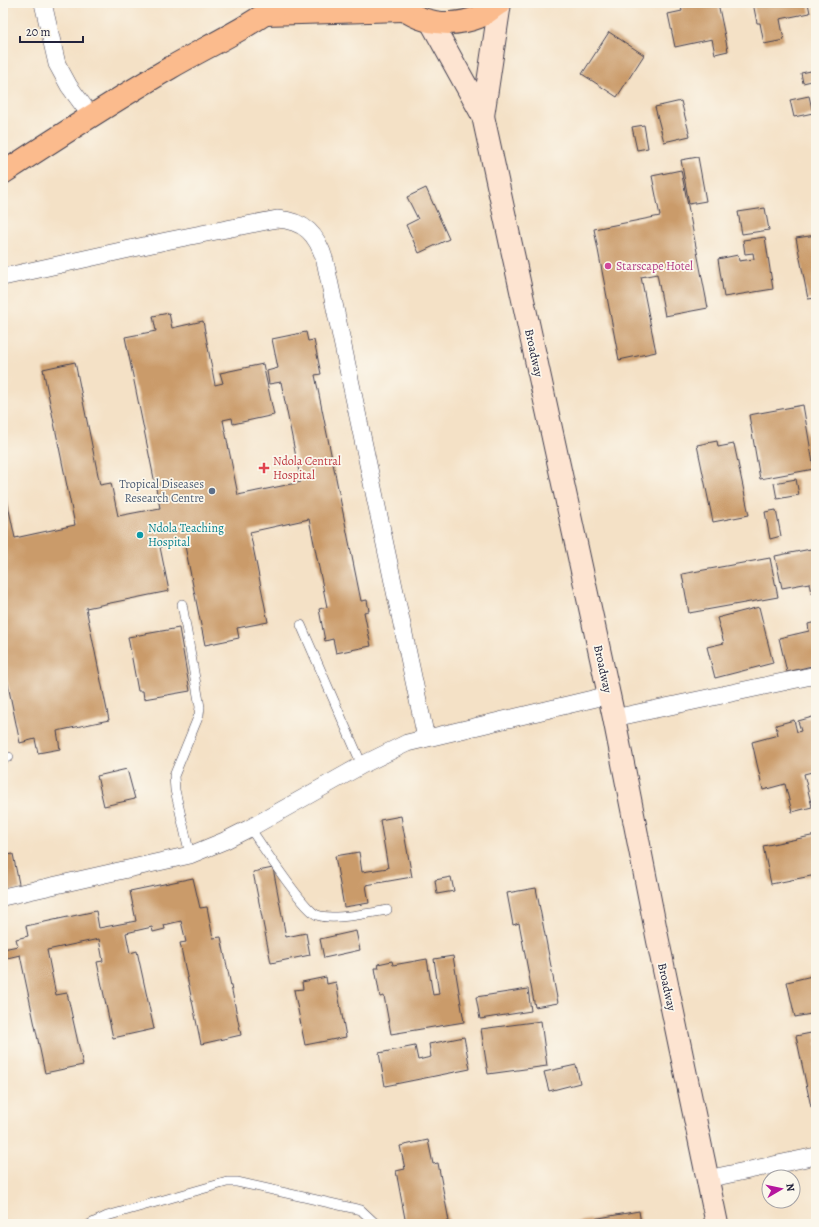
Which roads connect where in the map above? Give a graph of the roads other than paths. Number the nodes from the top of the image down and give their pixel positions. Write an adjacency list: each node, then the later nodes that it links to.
1 (43, 3): 6 (street)
2 (500, 3): 5 (highway); 7 (main road)
3 (400, 6): 4 (highway); 5 (highway)
4 (273, 8): 6 (highway)
5 (431, 22): 7 (main road)
6 (91, 116): 8 (highway)
7 (483, 116): 13 (main road, Broadway)
8 (3, 173)
9 (3, 277): 15 (street)
10 (182, 604): 18 (lane)
11 (301, 625): 16 (lane)
12 (816, 675): 14 (street)
13 (609, 696): 14 (main road, Broadway); 15 (street)
14 (614, 718): 22 (main road, Broadway)
15 (426, 738): 16 (street)
16 (362, 765): 17 (street)
17 (250, 828): 18 (street); 20 (lane)
18 (190, 855): 19 (street)
19 (3, 898)
20 (387, 910)
21 (816, 1156): 22 (street)
22 (707, 1179): 25 (main road, Broadway)
23 (90, 1224): 24 (lane)
24 (376, 1224)
25 (717, 1224)

